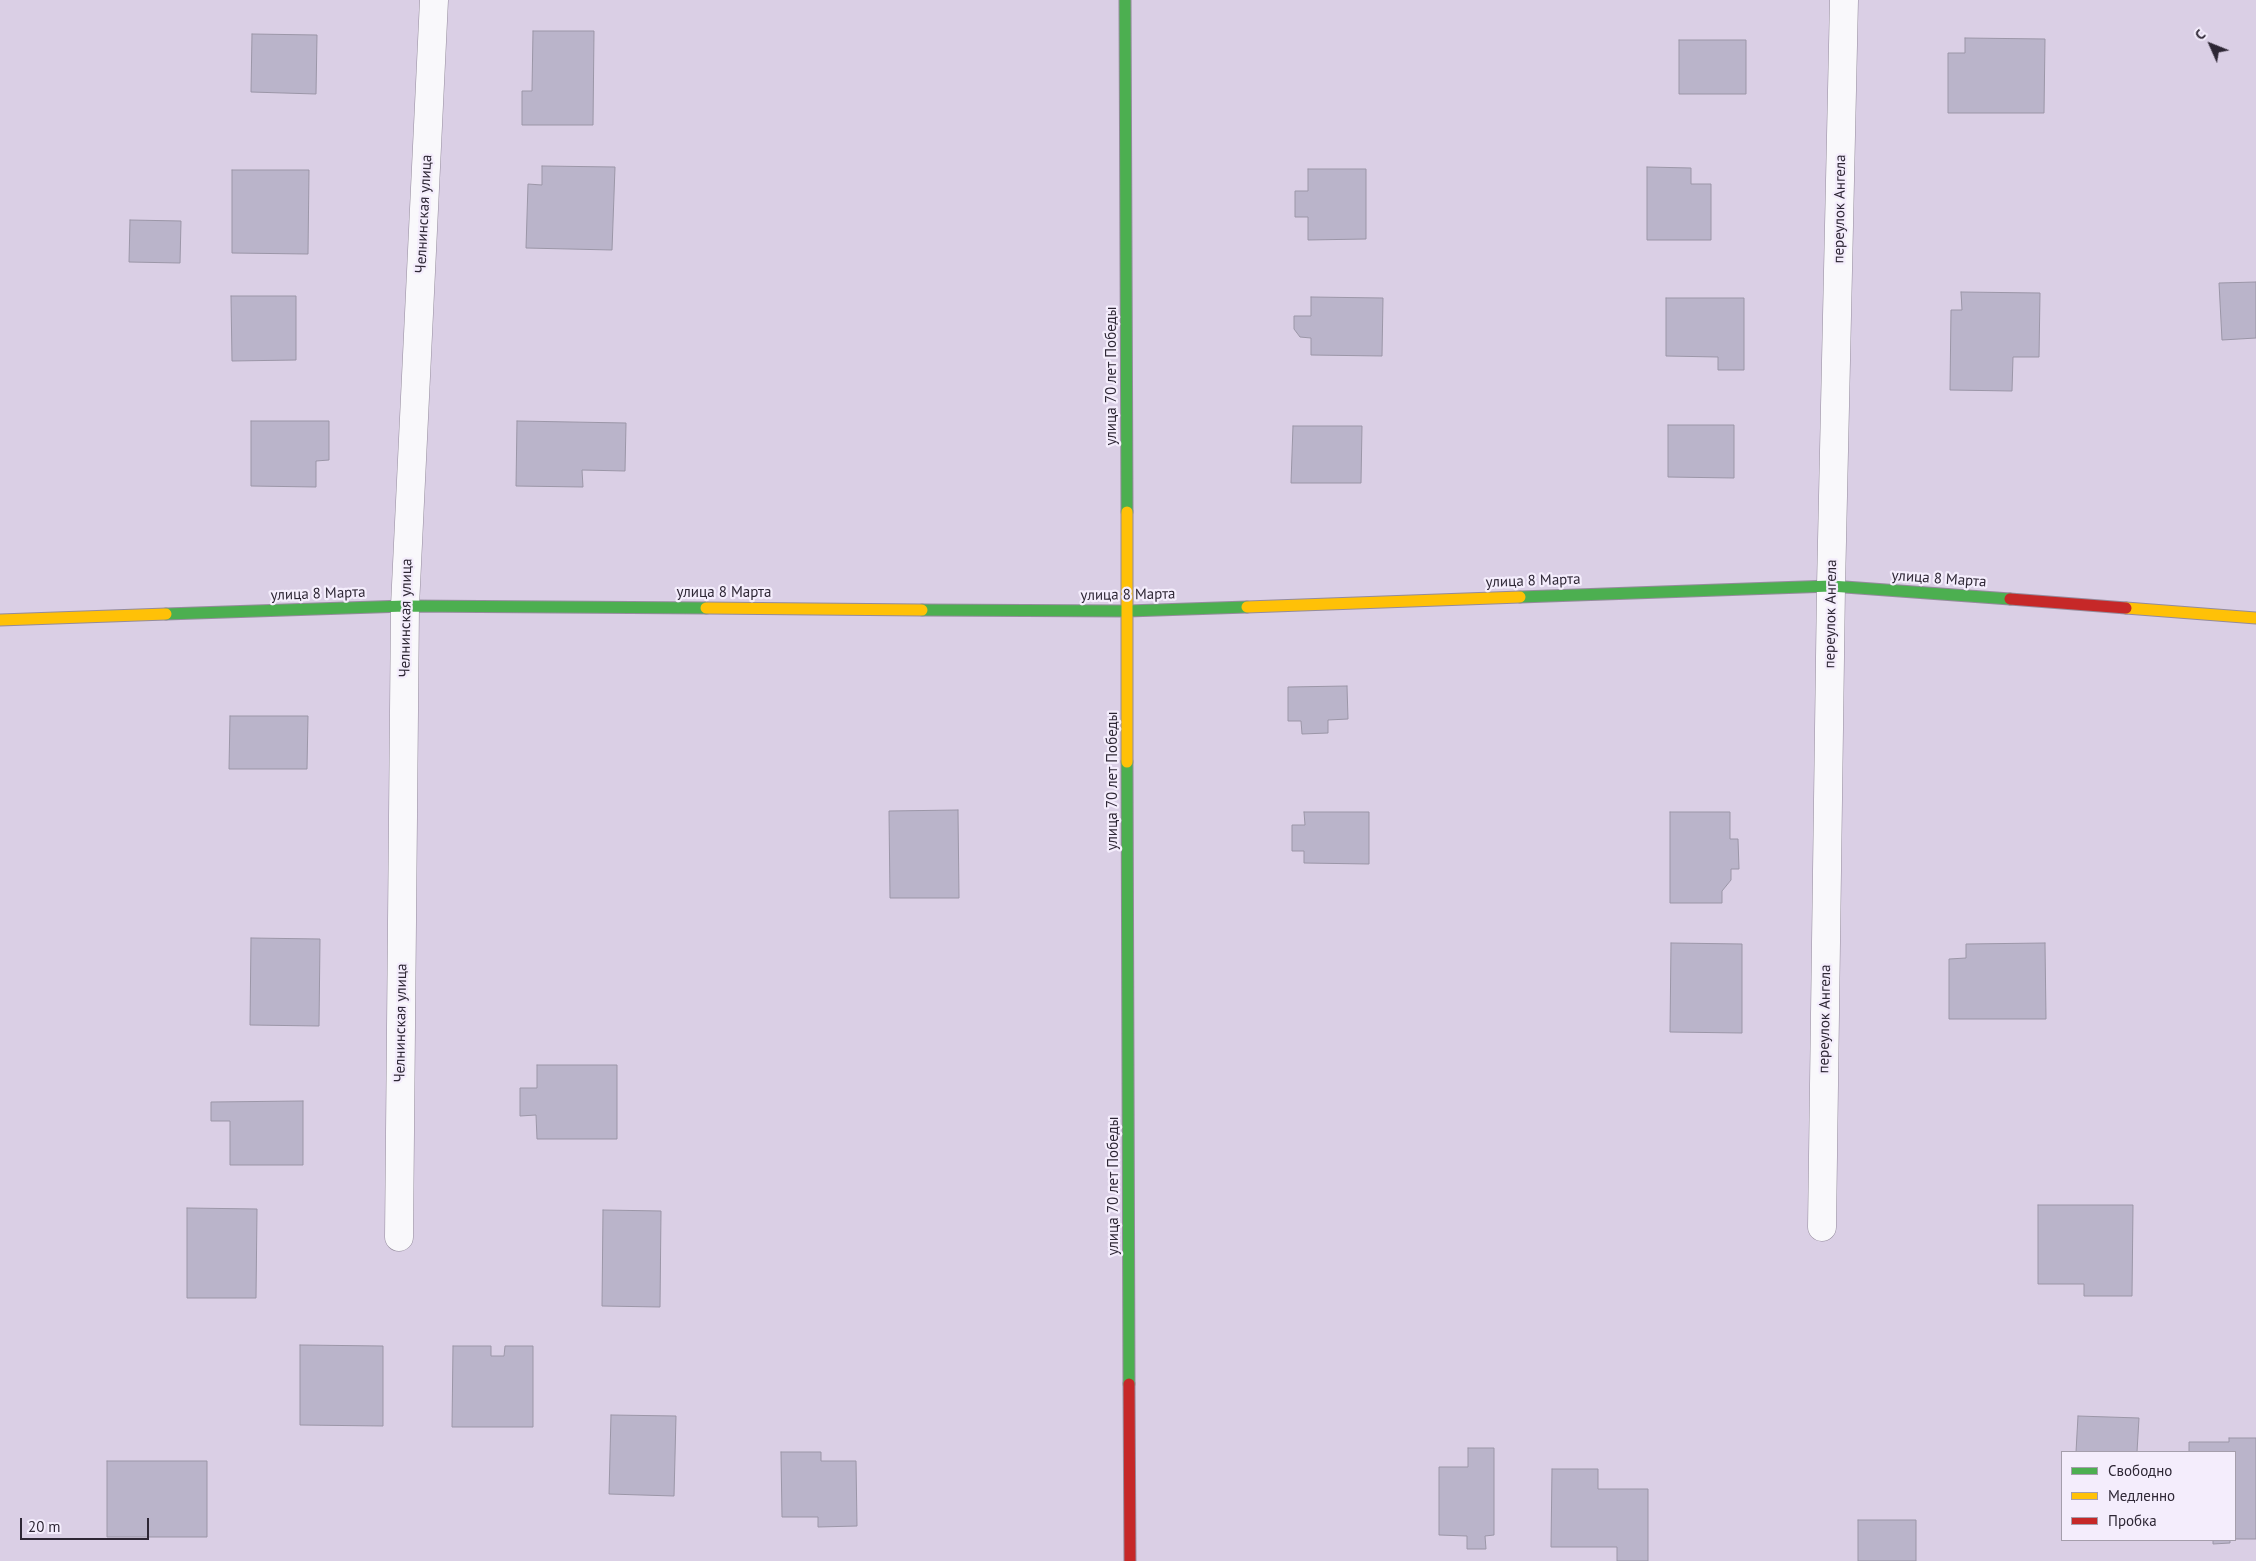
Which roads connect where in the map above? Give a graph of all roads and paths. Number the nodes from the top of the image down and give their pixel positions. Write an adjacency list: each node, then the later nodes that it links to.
1 (434, 0): 5 (street, Челнинская улица)
2 (1125, 0): 6 (street, улица 70 лет Победы)
3 (1844, 0): 4 (street, переулок Ангела)
4 (1831, 586): 6 (street, улица 8 Марта); 7 (street, улица 8 Марта); 9 (street, переулок Ангела)
5 (405, 606): 6 (street, улица 8 Марта); 8 (street, улица 8 Марта); 10 (street, Челнинская улица)
6 (1128, 611): 11 (street, улица 70 лет Победы)
7 (2256, 618)
8 (0, 620)
9 (1822, 1228)
10 (399, 1237)
11 (1130, 1561)

